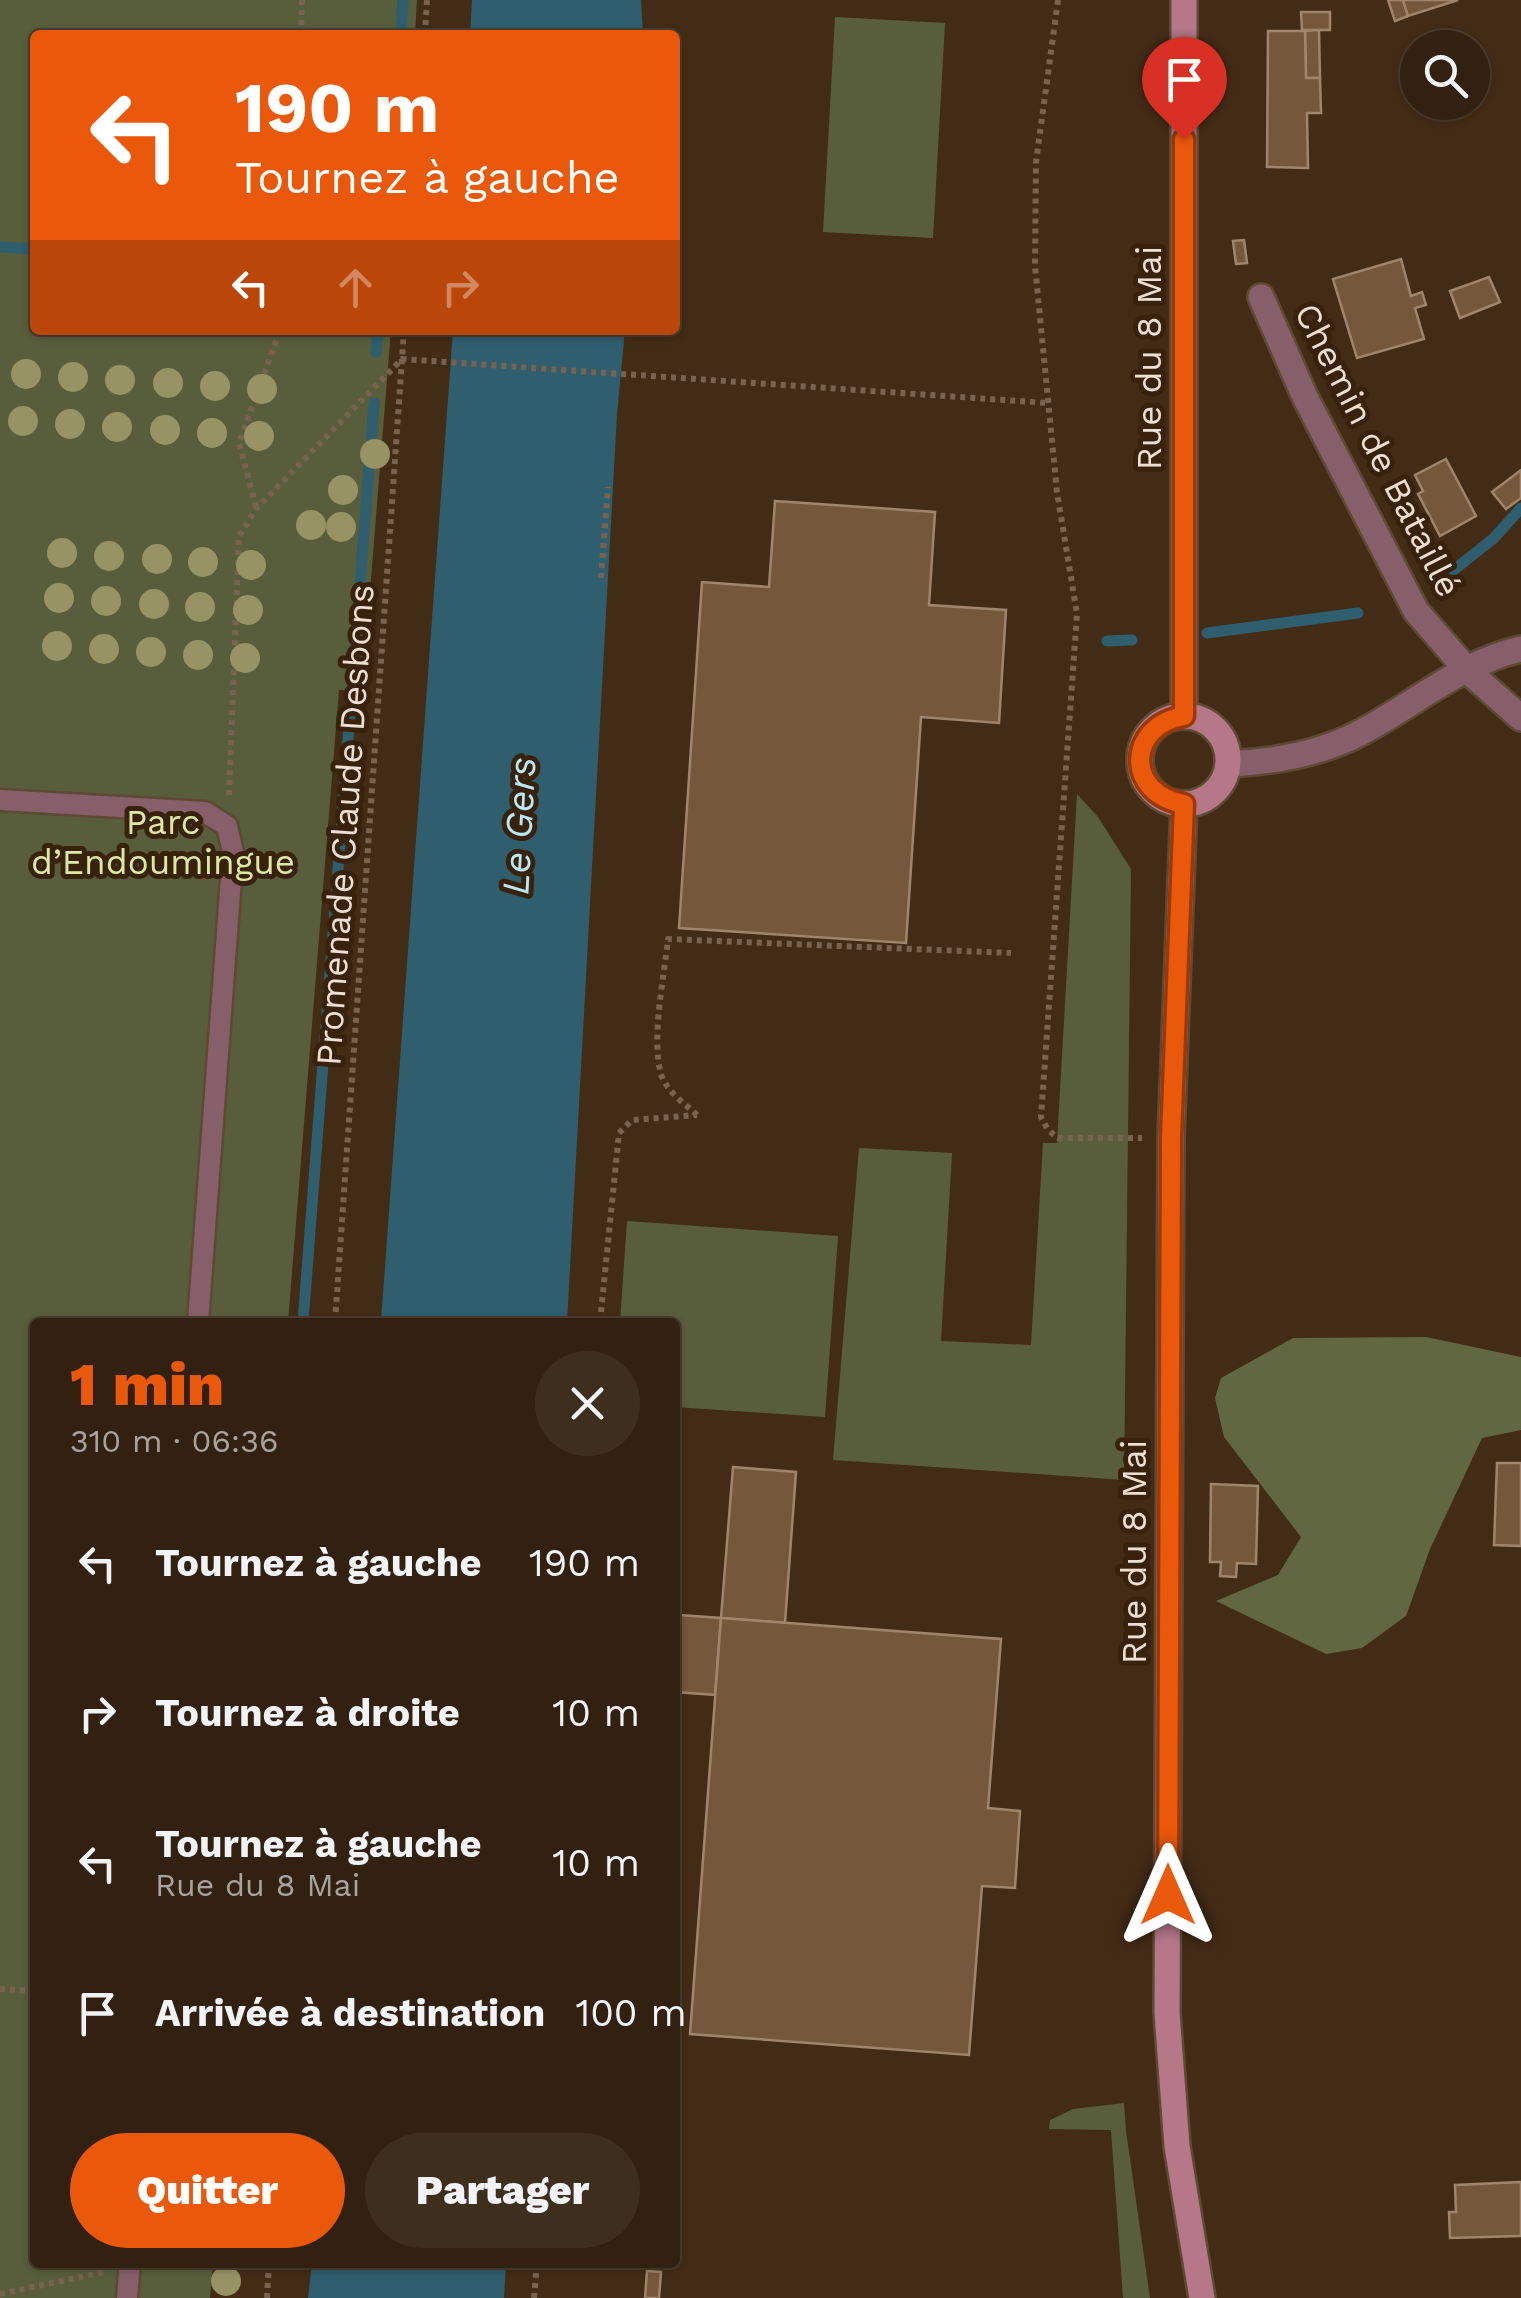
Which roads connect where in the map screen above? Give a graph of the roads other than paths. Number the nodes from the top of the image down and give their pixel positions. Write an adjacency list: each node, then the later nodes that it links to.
1 (1184, 0): 5 (street, Rue du 8 Mai)
2 (1261, 297): 4 (street, Chemin de Bataillé)
3 (1521, 649): 4 (street)
4 (1468, 671): 6 (street, Chemin de Bataillé); 7 (street)
5 (1184, 716): 7 (street); 9 (street)
6 (1521, 718)
7 (1228, 764): 9 (street)
8 (0, 800): 10 (lane)
9 (1184, 804): 13 (street, Rue du 8 Mai)
10 (198, 1318)
11 (130, 2268): 12 (lane)
12 (127, 2298)
13 (1202, 2298)

